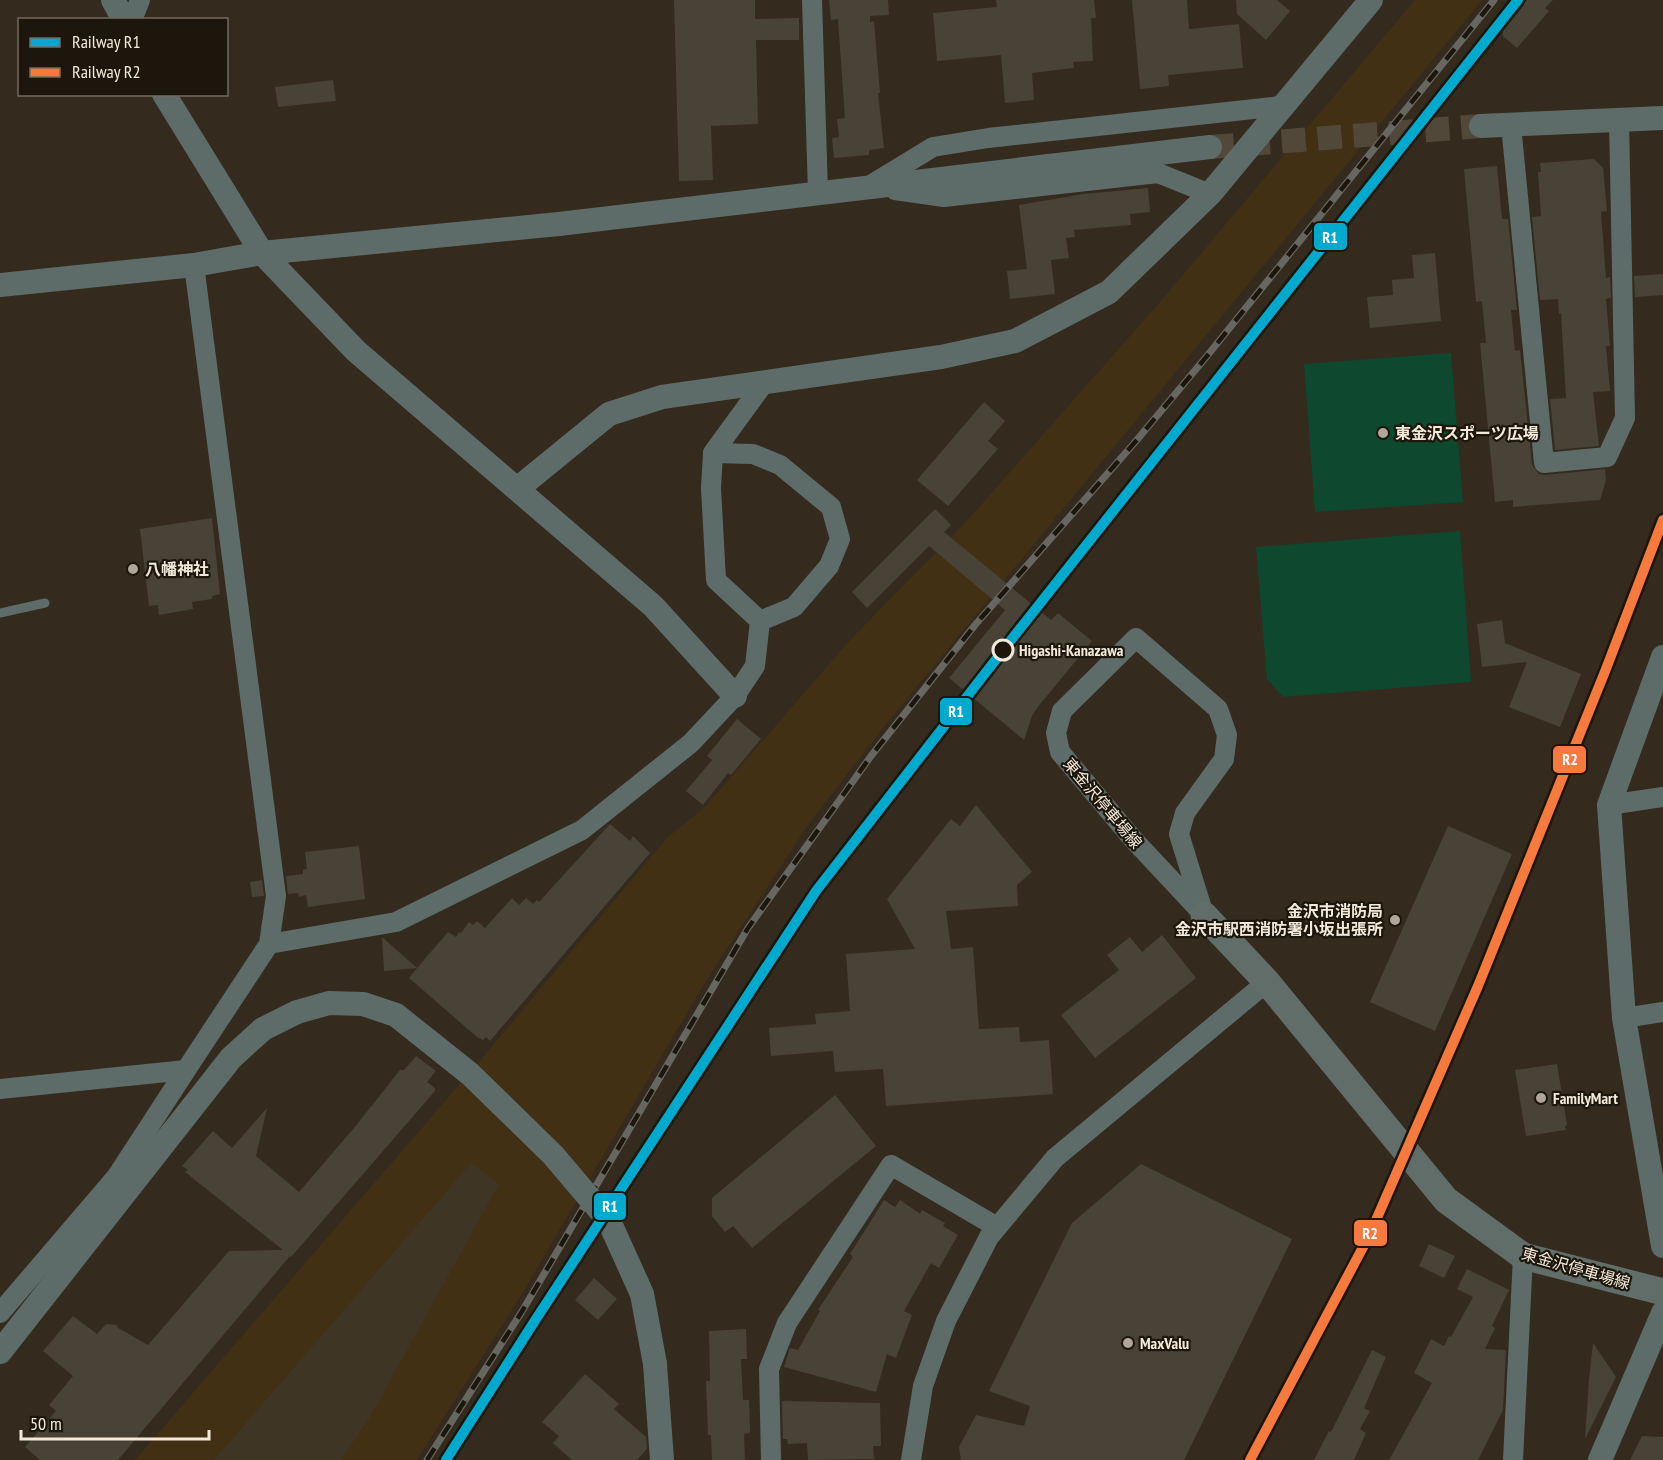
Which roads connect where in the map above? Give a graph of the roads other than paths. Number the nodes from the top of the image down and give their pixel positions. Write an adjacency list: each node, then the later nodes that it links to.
1 (113, 0): 5 (street)
2 (140, 0): 6 (street)
3 (812, 0): 15 (street)
4 (1371, 0): 8 (street)
5 (123, 18)
6 (133, 18)
7 (165, 96): 17 (street)
8 (1281, 106): 14 (street); 16 (street)
9 (1663, 118): 10 (street)
10 (1619, 120): 11 (street); 11 (street)
11 (1511, 125): 12 (street)
12 (1481, 126)
13 (1210, 147): 14 (street)
14 (868, 186): 15 (street); 16 (street)
15 (818, 192): 17 (street)
16 (1210, 194): 20 (street)
17 (262, 253): 18 (street); 22 (street)
18 (194, 265): 19 (street); 31 (street)
19 (0, 285)
20 (764, 383): 21 (street); 22 (street)
21 (713, 453): 25 (street); 25 (street)
22 (517, 489): 27 (street)
23 (45, 603): 24 (lane)
24 (0, 613)
25 (760, 621): 27 (street)
26 (1663, 657): 29 (street)
27 (735, 696): 31 (street)
28 (1663, 797): 29 (street)
29 (1609, 806): 34 (street)
30 (1204, 915): 30 (street, 東金沢停車場線); 32 (main road, 東金沢停車場線)
31 (269, 944): 35 (street)
32 (1267, 982): 37 (street); 39 (main road, 東金沢停車場線)
33 (1663, 1012): 34 (street)
34 (1624, 1018): 38 (street)
35 (186, 1070): 36 (street); 41 (street)
36 (0, 1089)
37 (997, 1227): 45 (street); 46 (street)
38 (1663, 1246)
39 (1523, 1256): 40 (main road, 東金沢停車場線); 47 (street)
40 (1663, 1292)
41 (0, 1313)
42 (1663, 1313): 48 (street)
43 (0, 1352): 44 (street, bridge)
44 (662, 1460)
45 (771, 1460)
46 (911, 1460)
47 (1513, 1460)
48 (1600, 1460)

